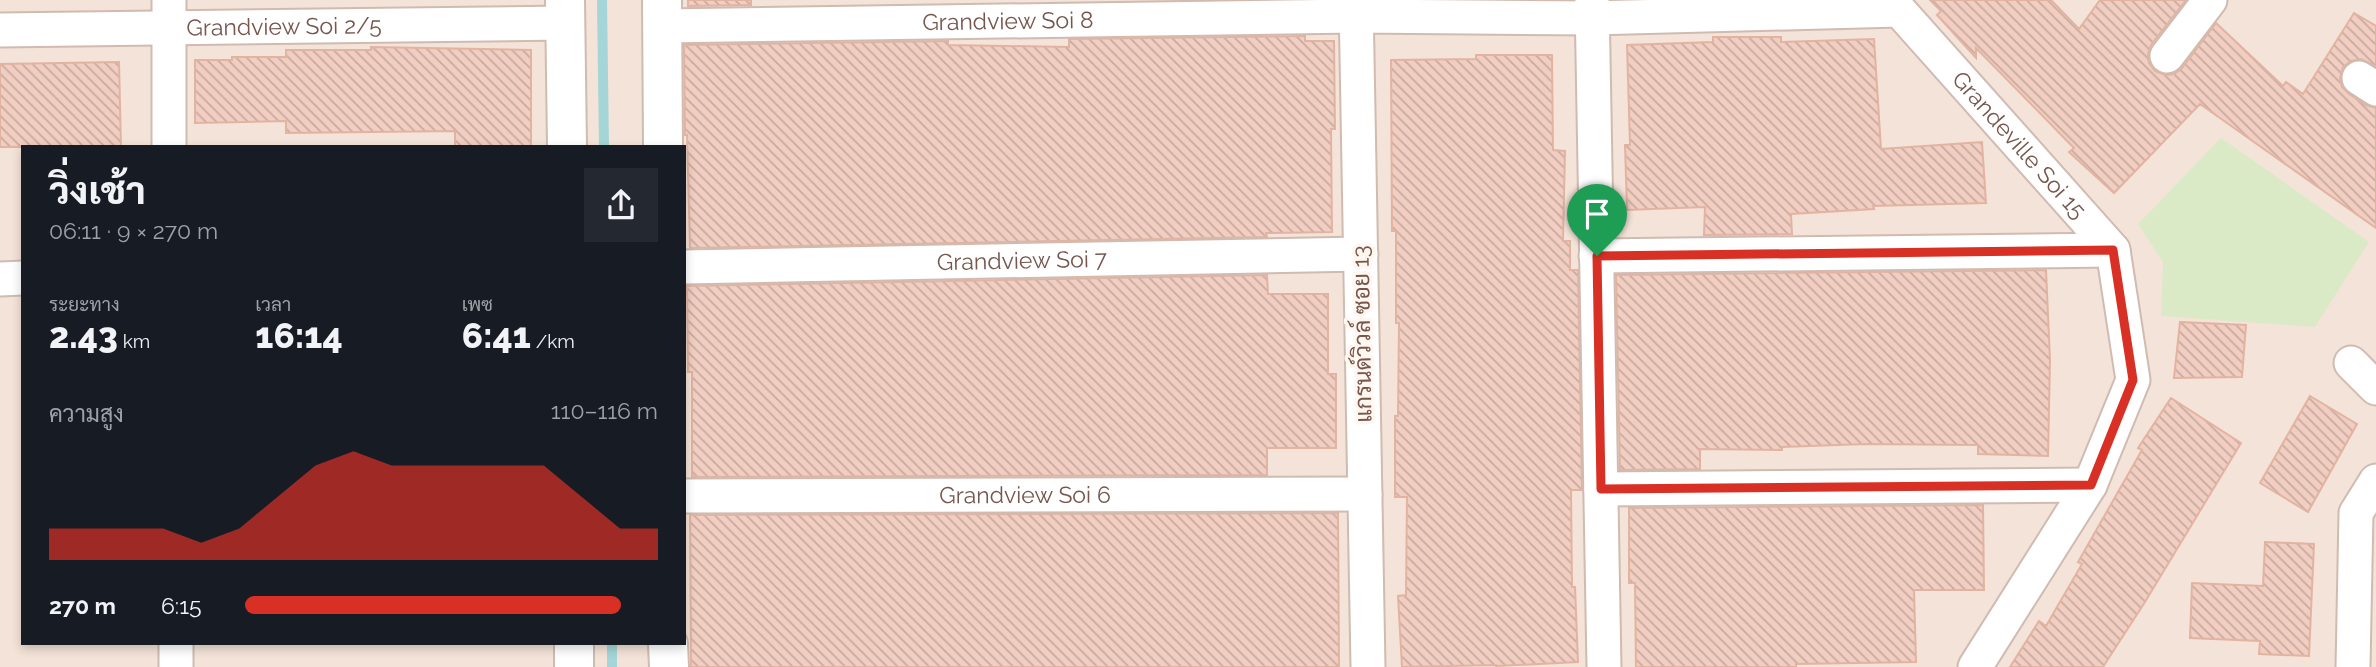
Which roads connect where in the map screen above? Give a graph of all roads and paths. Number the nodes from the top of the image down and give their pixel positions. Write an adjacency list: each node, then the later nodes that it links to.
1 (2210, 0): 9 (street)
2 (1356, 8): 3 (street, Grandview Soi 8); 6 (street, Grandview Soi 8); 14 (street, แกรนด์วิวล์ ซอย 13)
3 (1592, 9): 4 (street, Grandview Soi 8); 15 (street)
4 (1899, 10): 13 (street, Grandeville Soi 15)
5 (566, 11): 7 (street, Grandview Soi 2/5); 11 (street)
6 (662, 13): 12 (street)
7 (169, 14): 8 (street, Grandview Soi 2/5); 10 (street)
8 (0, 30)
9 (2167, 56)
10 (169, 145)
11 (567, 145)
12 (663, 145)
13 (2113, 250): 15 (street); 22 (street)
14 (1360, 254): 16 (street, Grandview Soi 7); 24 (street, แกรนด์วิวล์ ซอย 13)
15 (1597, 256): 23 (street)
16 (686, 267)
17 (21, 278): 18 (street)
18 (0, 279)
19 (2351, 363): 20 (street)
20 (2376, 388)
21 (2376, 481): 35 (street)
22 (2091, 485): 23 (street); 34 (street)
23 (1601, 489): 33 (street)
24 (1365, 494): 25 (street, Grandview Soi 6); 32 (street, แกรนด์วิวล์ ซอย 13)
25 (686, 495)
26 (176, 645): 29 (street)
27 (574, 645): 30 (street)
28 (668, 645): 31 (street)
29 (176, 667)
30 (574, 667)
31 (669, 667)
32 (1368, 667)
33 (1604, 667)
34 (1975, 667)
35 (2353, 667)

